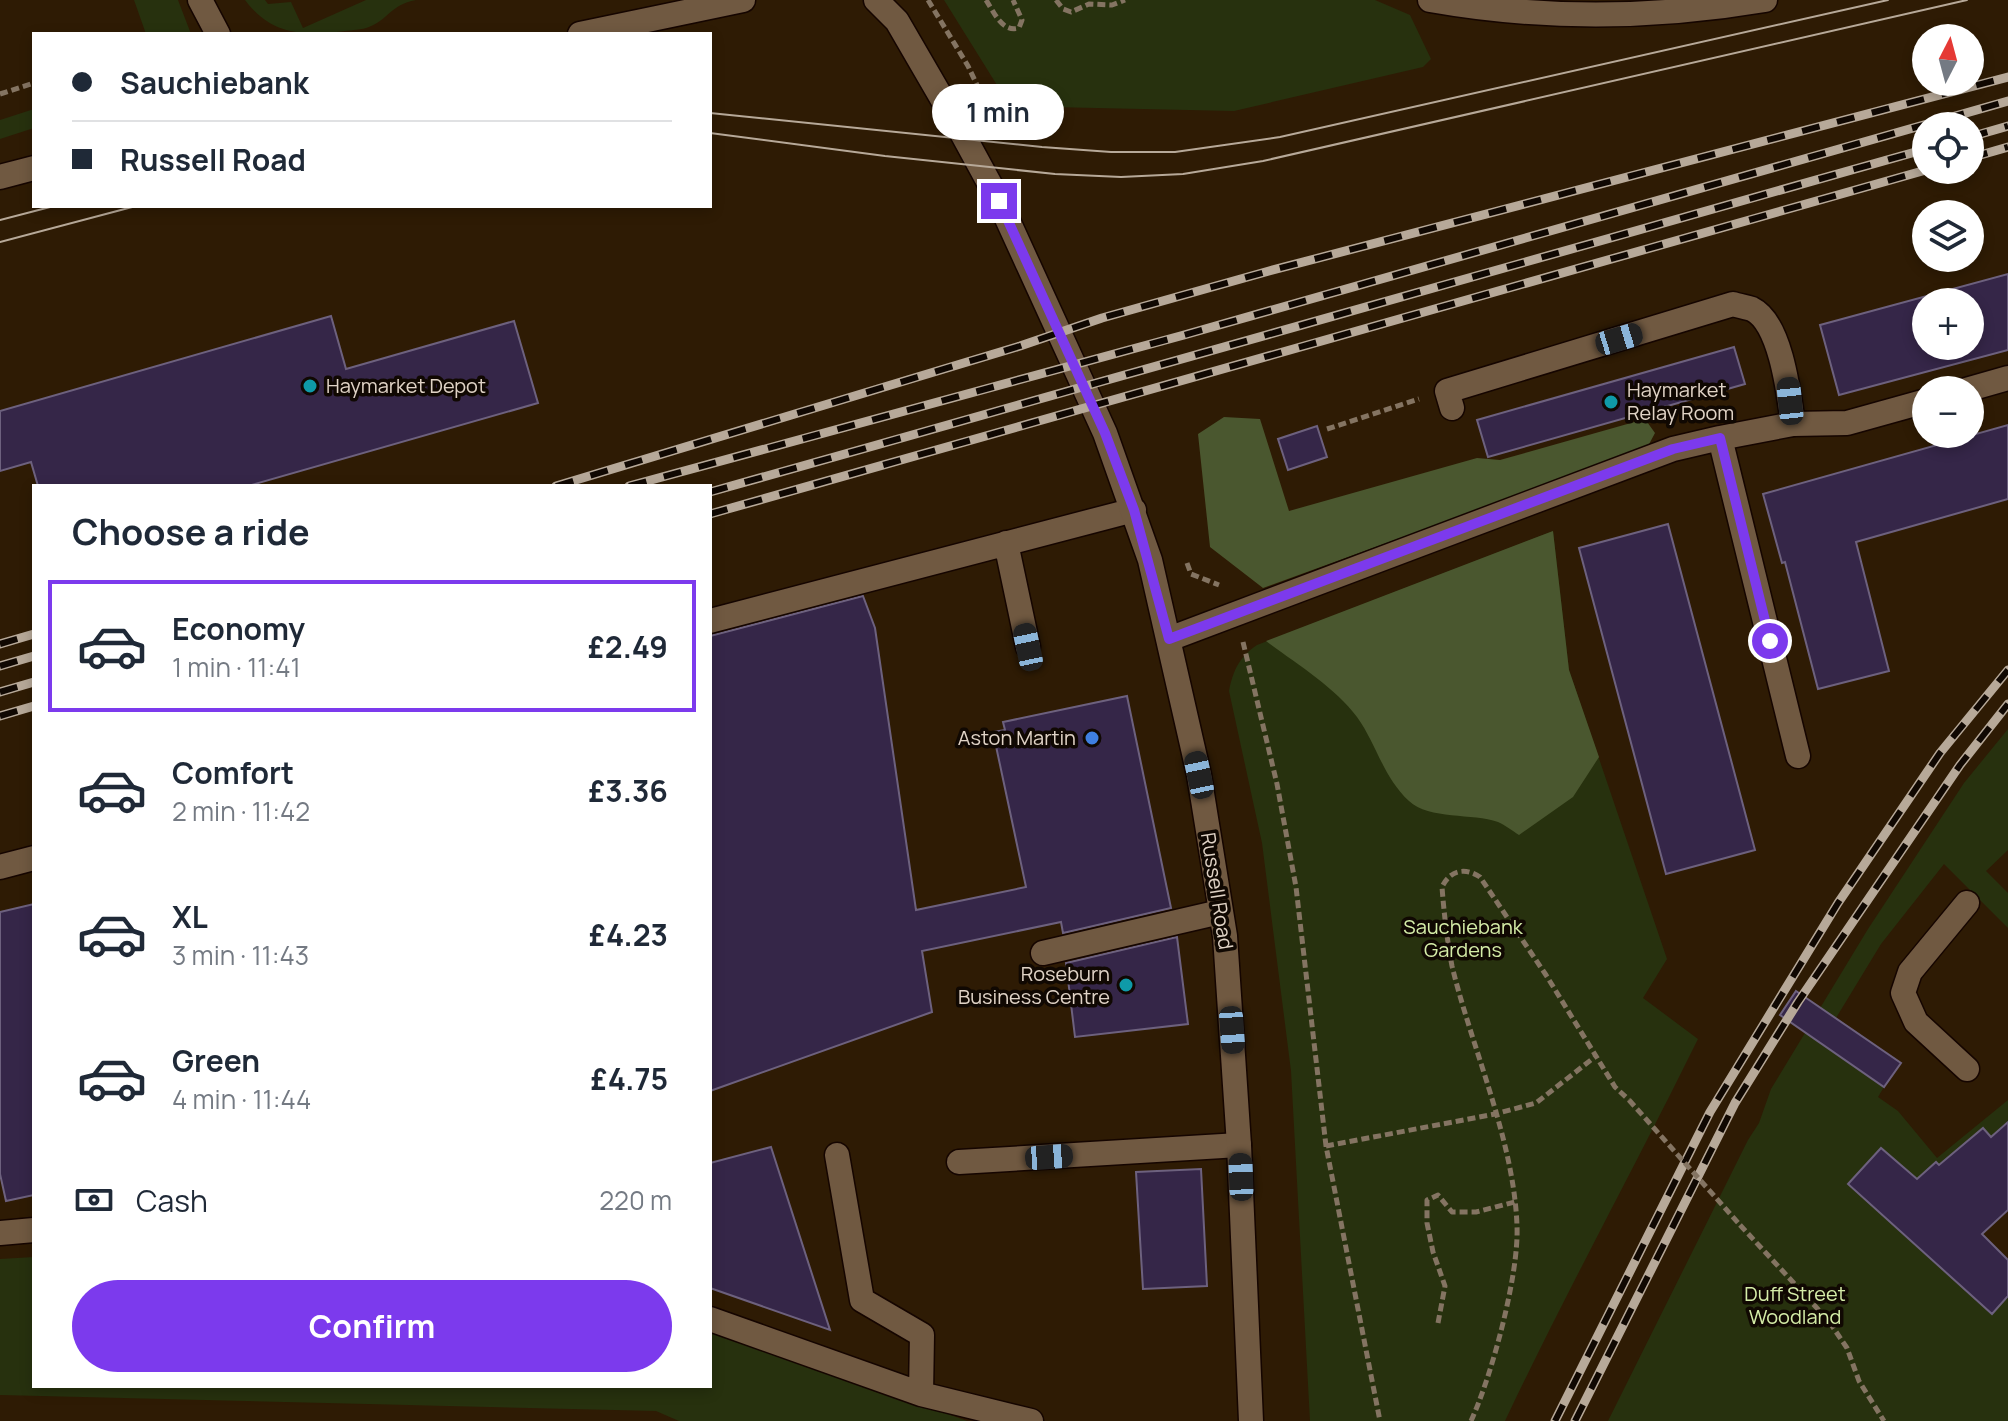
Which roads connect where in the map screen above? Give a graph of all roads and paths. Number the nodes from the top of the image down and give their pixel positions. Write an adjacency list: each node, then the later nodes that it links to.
1 (200, 0): 12 (street)
2 (743, 0): 13 (street)
3 (876, 0): 25 (street, Russell Road)
4 (986, 0): 5 (path)
5 (1013, 0)
6 (1056, 0): 10 (path)
7 (1125, 0): 10 (path)
8 (1430, 0): 11 (street)
9 (1765, 0): 11 (street)
10 (1088, 2)
11 (1609, 8)
12 (217, 32)
13 (590, 32)
14 (32, 84): 15 (path)
15 (0, 94)
16 (32, 169): 17 (street)
17 (0, 177)
18 (2008, 378): 19 (street)
19 (1984, 385)
20 (1449, 399): 22 (street); 23 (path)
21 (1912, 405): 22 (street)
22 (1793, 424): 24 (street)
23 (1327, 429)
24 (1720, 438): 27 (street); 31 (street)
25 (1134, 510): 26 (street); 29 (street, Russell Road)
26 (1006, 543): 28 (street); 30 (street)
27 (1235, 615): 29 (street); 41 (path)
28 (712, 620)
29 (1169, 639): 35 (street, Russell Road)
30 (1028, 647)
31 (1798, 756)
32 (32, 859): 33 (street)
33 (0, 867)
34 (1967, 903): 38 (street)
35 (1220, 912): 36 (street); 40 (street, Russell Road)
36 (1043, 953)
37 (1596, 1056): 39 (path); 39 (path); 54 (path, bridge)
38 (1967, 1069)
39 (1495, 1114): 41 (path); 44 (path)
40 (1239, 1145): 43 (street); 51 (street, Russell Road)
41 (1326, 1146): 52 (path)
42 (837, 1155): 49 (street)
43 (959, 1162)
44 (1515, 1202): 48 (path); 53 (path)
45 (32, 1230): 46 (street)
46 (0, 1233)
47 (712, 1320): 49 (street)
48 (1438, 1323)
49 (921, 1394): 50 (street)
50 (1031, 1421)
51 (1251, 1421)
52 (1380, 1421)
53 (1471, 1421)
54 (1884, 1421)

